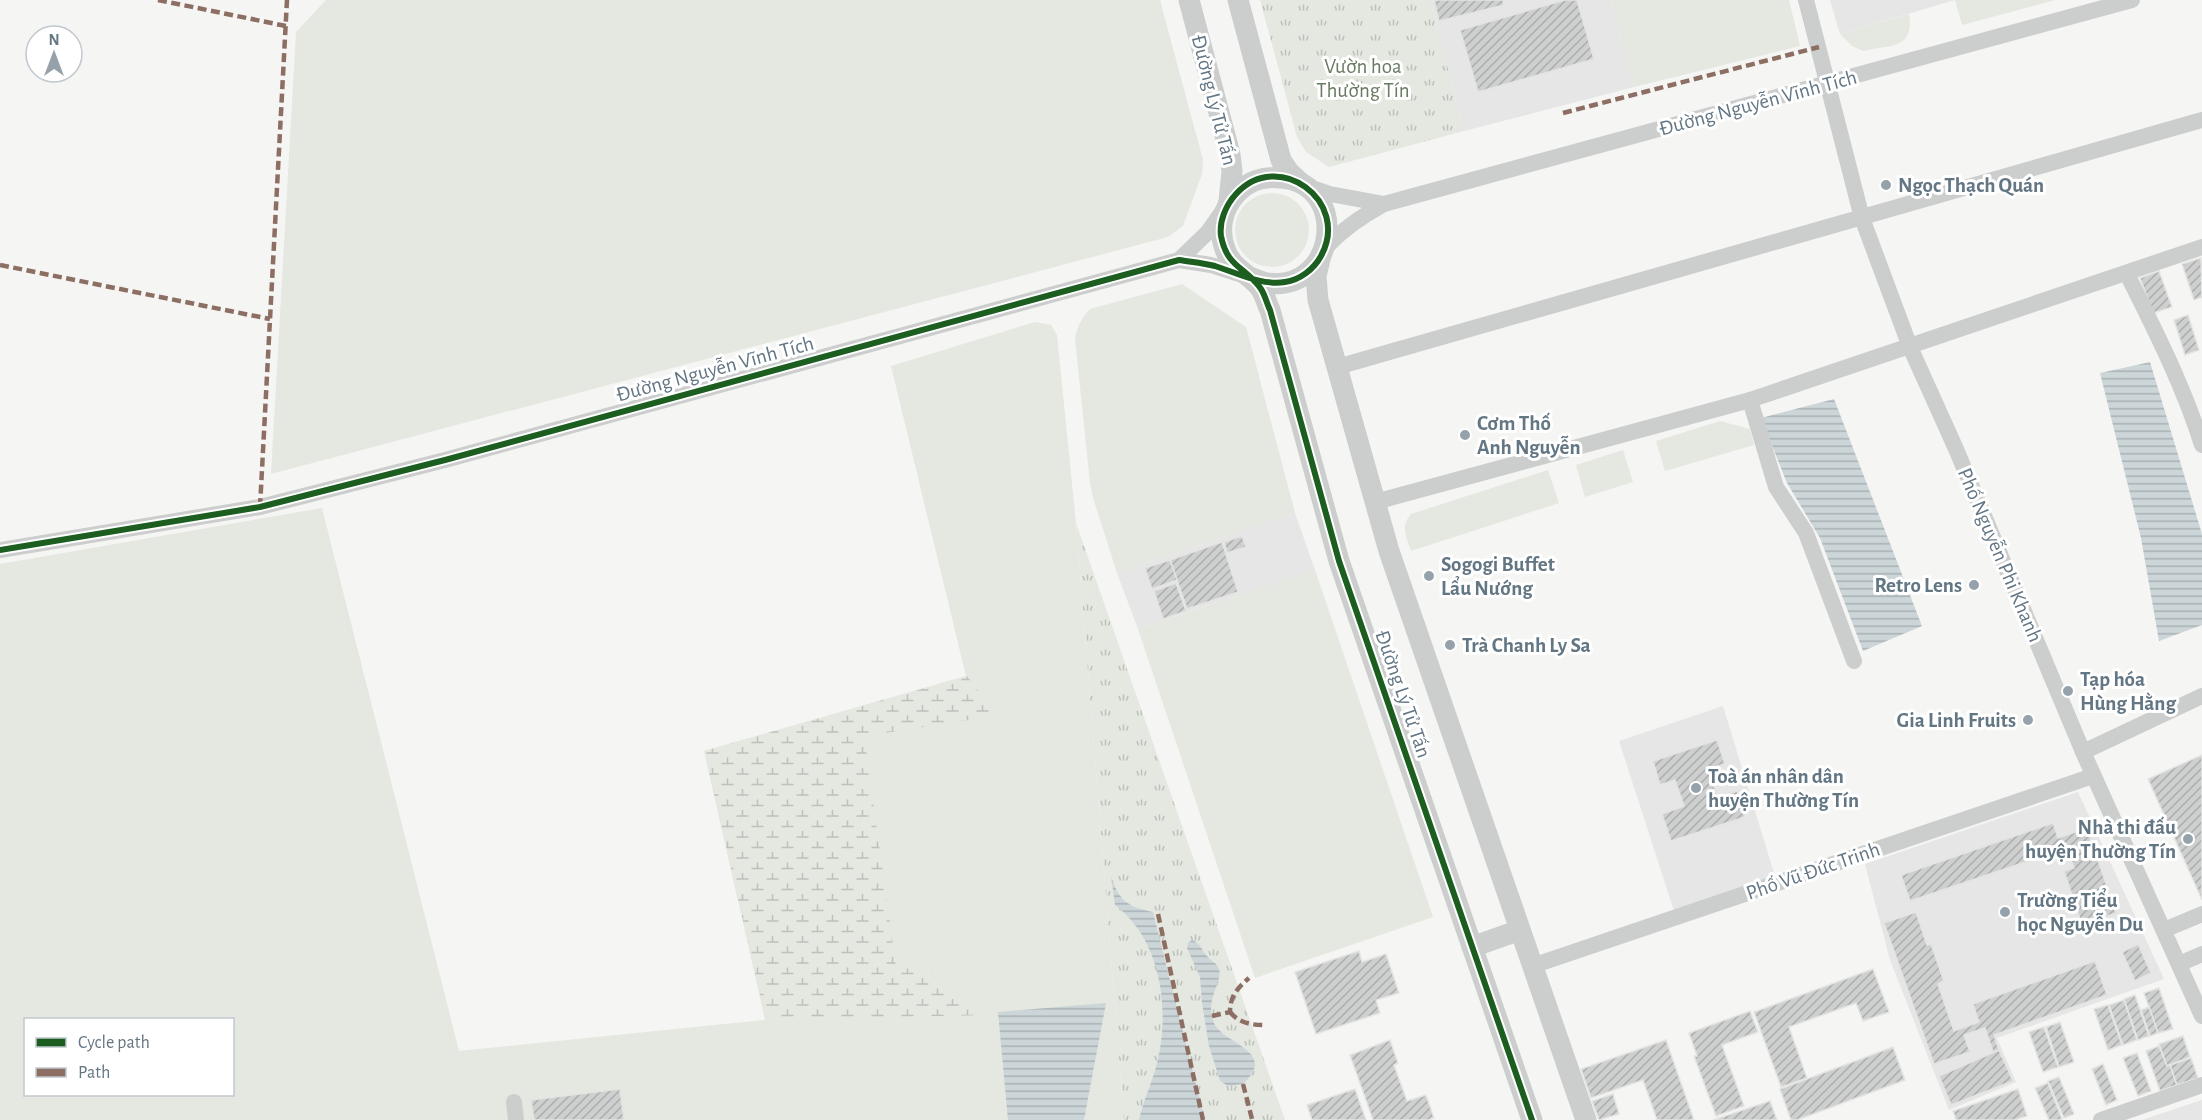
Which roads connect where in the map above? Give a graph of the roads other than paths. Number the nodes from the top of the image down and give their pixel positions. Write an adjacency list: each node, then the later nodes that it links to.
1 (1189, 0): 8 (street, Đường Lý Tử Tấn)
2 (1238, 0): 7 (street)
3 (1806, 0): 5 (street, Phố Nguyễn Phi Khanh)
4 (2132, 0): 5 (street, Đường Nguyễn Vĩnh Tích)
5 (1829, 84): 9 (street, Đường Nguyễn Vĩnh Tích); 10 (street, Phố Nguyễn Phi Khanh)
6 (2202, 120): 10 (street)
7 (1304, 185): 8 (street); 9 (street); 12 (street)
8 (1229, 201): 13 (street); 15 (street)
9 (1384, 204): 12 (street)
10 (1862, 218): 16 (street, Phố Nguyễn Phi Khanh); 17 (street)
11 (2202, 247): 14 (street)
12 (1323, 251): 15 (street); 17 (street, Đường Lý Tử Tấn)
13 (1179, 260): 15 (street); 21 (street, Đường Nguyễn Vĩnh Tích)
14 (2127, 274): 16 (street); 19 (street)
15 (1250, 277): 29 (street, Đường Lý Tử Tấn)
16 (1910, 347): 18 (street); 24 (street, Phố Nguyễn Phi Khanh)
17 (1337, 367): 20 (street, Đường Lý Tử Tấn)
18 (1750, 400): 20 (street); 22 (street)
19 (2202, 445)
20 (1375, 502): 27 (street, Đường Lý Tử Tấn)
21 (0, 550)
22 (1854, 661)
23 (2202, 696): 24 (street)
24 (2083, 752): 25 (street, Phố Nguyễn Phi Khanh)
25 (2093, 776): 28 (street, Phố Nguyễn Phi Khanh); 32 (street, Phố Vũ Đức Trinh)
26 (2202, 914): 28 (street)
27 (1520, 930): 29 (street); 32 (street, Đường Lý Tử Tấn)
28 (2164, 930): 31 (street, Phố Nguyễn Phi Khanh)
29 (1472, 947): 37 (street, Đường Lý Tử Tấn)
30 (2202, 954): 31 (street)
31 (2179, 964): 33 (street, Phố Nguyễn Phi Khanh)
32 (1532, 966): 38 (street, Đường Lý Tử Tấn)
33 (2202, 1016)
34 (2202, 1085): 39 (street)
35 (514, 1102): 36 (street)
36 (516, 1120)
37 (1532, 1120)
38 (1586, 1120)
39 (2101, 1120)

